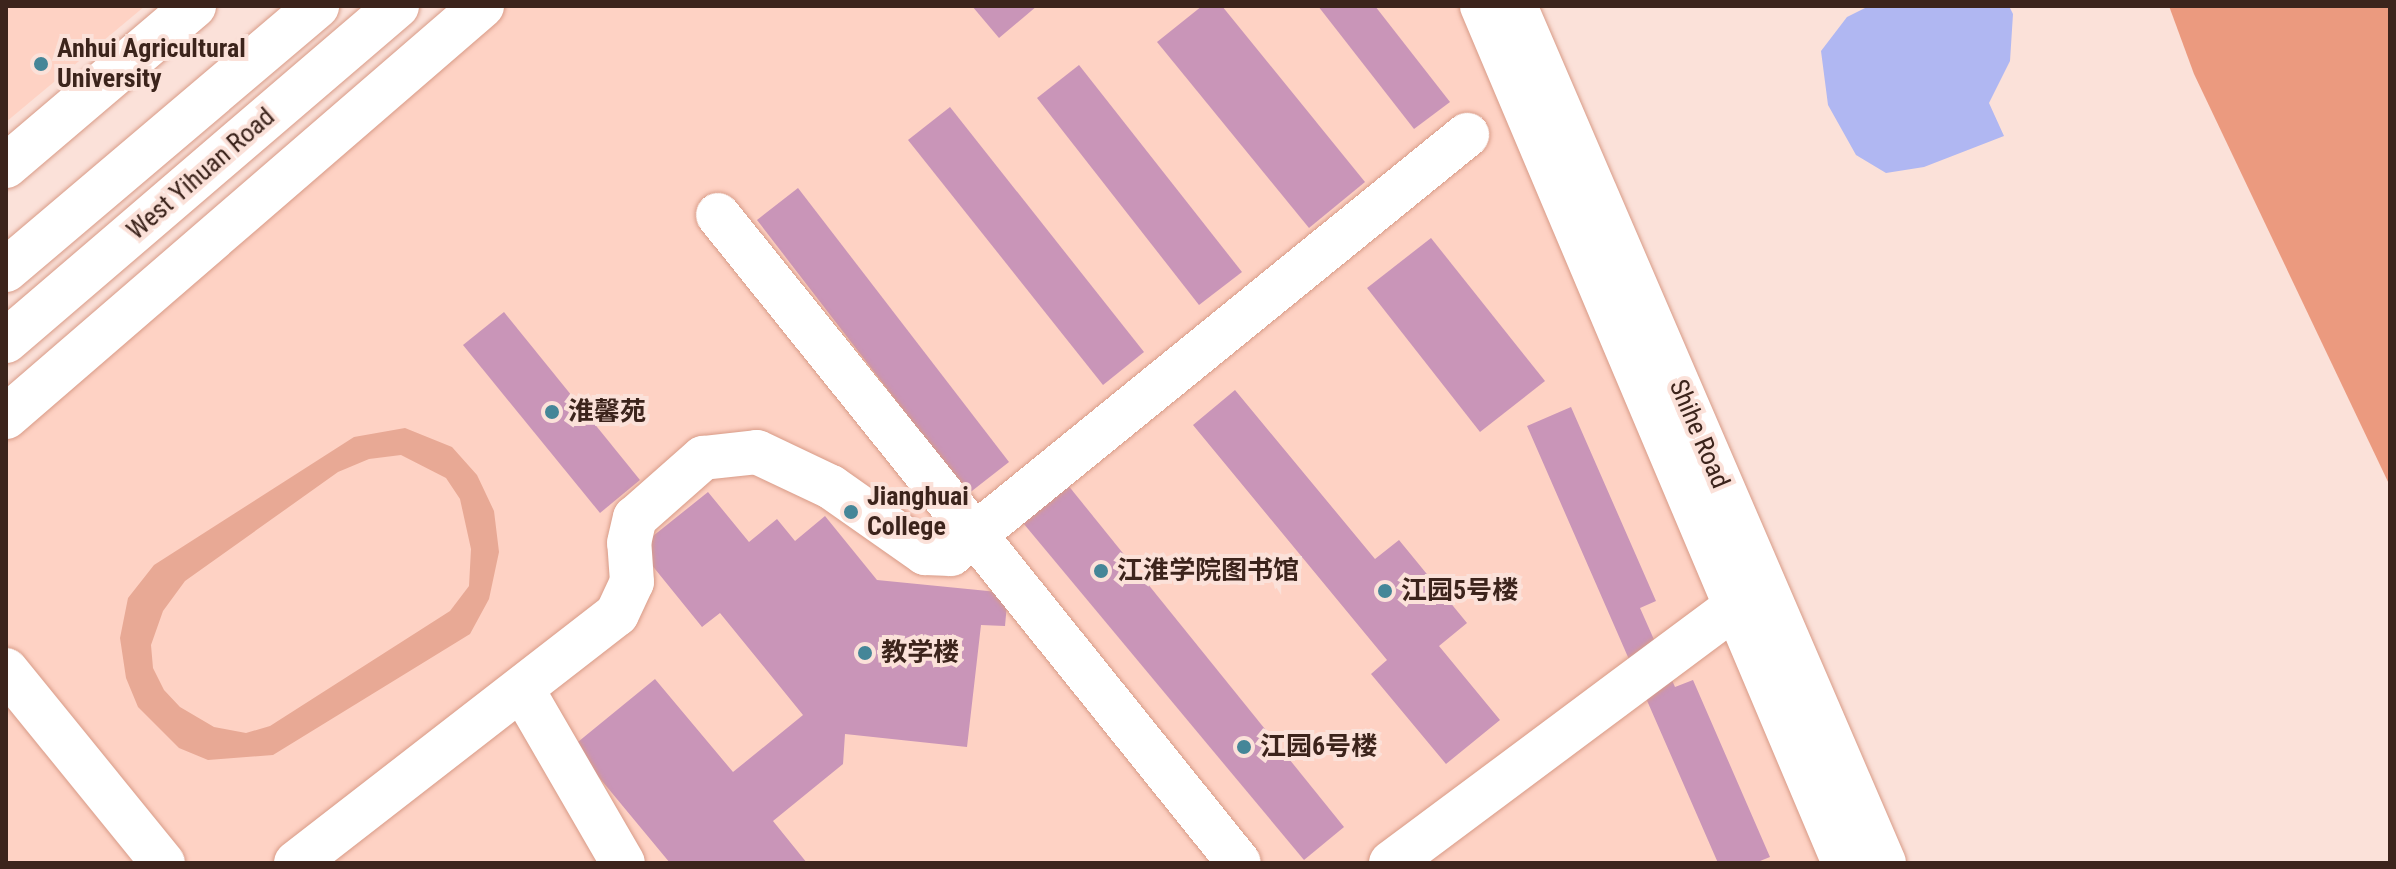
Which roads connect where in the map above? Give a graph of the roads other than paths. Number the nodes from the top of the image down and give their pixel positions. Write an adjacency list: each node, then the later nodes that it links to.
1 (194, 6): 8 (main road)
2 (317, 6): 10 (main road, West Yihuan Road)
3 (397, 6): 11 (main road, West Yihuan Road)
4 (482, 6): 12 (main road)
5 (1482, 6): 14 (main road, Shihe Road)
6 (1515, 6): 23 (main road, Shihe Road)
7 (1467, 135): 13 (main road)
8 (6, 166)
9 (718, 215): 13 (main road)
10 (6, 270)
11 (6, 341)
12 (6, 417)
13 (975, 534): 16 (main road); 20 (main road)
14 (1736, 606): 21 (main road); 22 (main road, Shihe Road)
15 (6, 670): 17 (main road)
16 (522, 689): 18 (main road); 19 (main road)
17 (163, 863)
18 (296, 863)
19 (623, 863)
20 (1239, 863)
21 (1391, 863)
22 (1844, 863)
23 (1884, 863)

